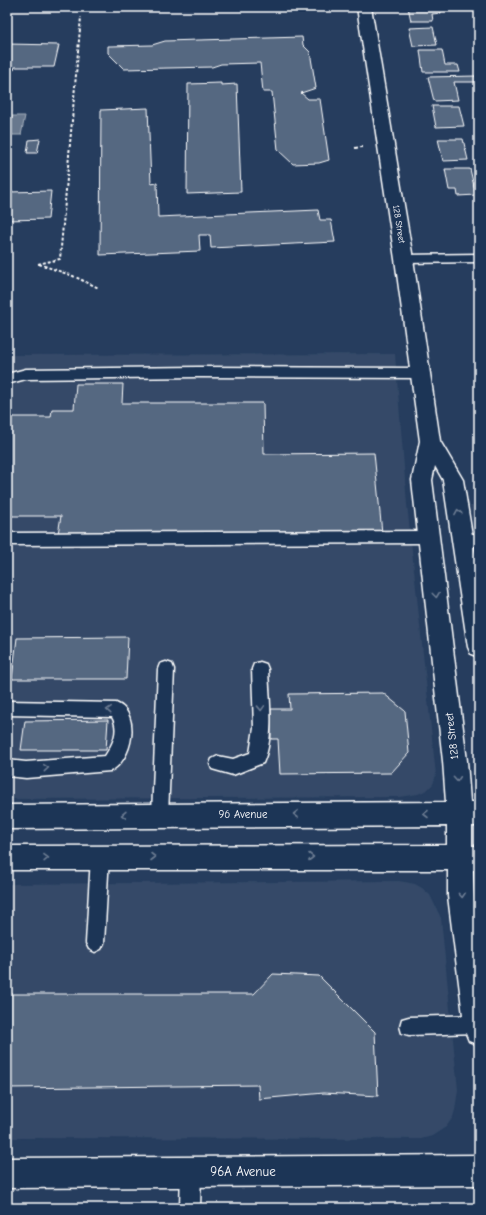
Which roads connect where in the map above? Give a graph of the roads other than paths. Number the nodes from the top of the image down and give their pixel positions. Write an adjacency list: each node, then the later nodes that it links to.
1 (364, 7): 3 (main road, 128 Street)
2 (479, 258): 3 (lane)
3 (404, 259): 4 (main road, 128 Street)
4 (421, 373): 5 (lane); 6 (main road, 128 Street)
5 (7, 379)
6 (430, 442): 7 (main road, 128 Street); 9 (main road, 128 Street, one-way to 6)
7 (429, 537): 8 (lane); 18 (main road, 128 Street, one-way to 18)
8 (7, 539)
9 (471, 540): 10 (main road, 128 Street)
10 (476, 606): 11 (main road, 128 Street)
11 (479, 647)
12 (166, 669): 17 (lane)
13 (260, 669): 15 (lane, one-way to 15)
14 (7, 708): 16 (lane, one-way to 14)
15 (218, 764)
16 (7, 768)
17 (160, 814): 18 (main road, 96 Avenue, one-way to 17); 19 (main road, 96 Avenue, one-way to 19)
18 (469, 814): 22 (main road, 128 Street)
19 (7, 817)
20 (100, 857): 21 (main road, one-way to 20); 22 (main road, one-way to 22); 23 (lane)
21 (7, 858)
22 (470, 858): 25 (main road, 128 Street, one-way to 25)
23 (95, 943)
24 (409, 1026): 25 (lane)
25 (479, 1028)
26 (479, 1170): 27 (main road, 96A Avenue)
27 (191, 1171): 28 (main road, 96A Avenue); 29 (lane)
28 (7, 1173)
29 (190, 1208)

